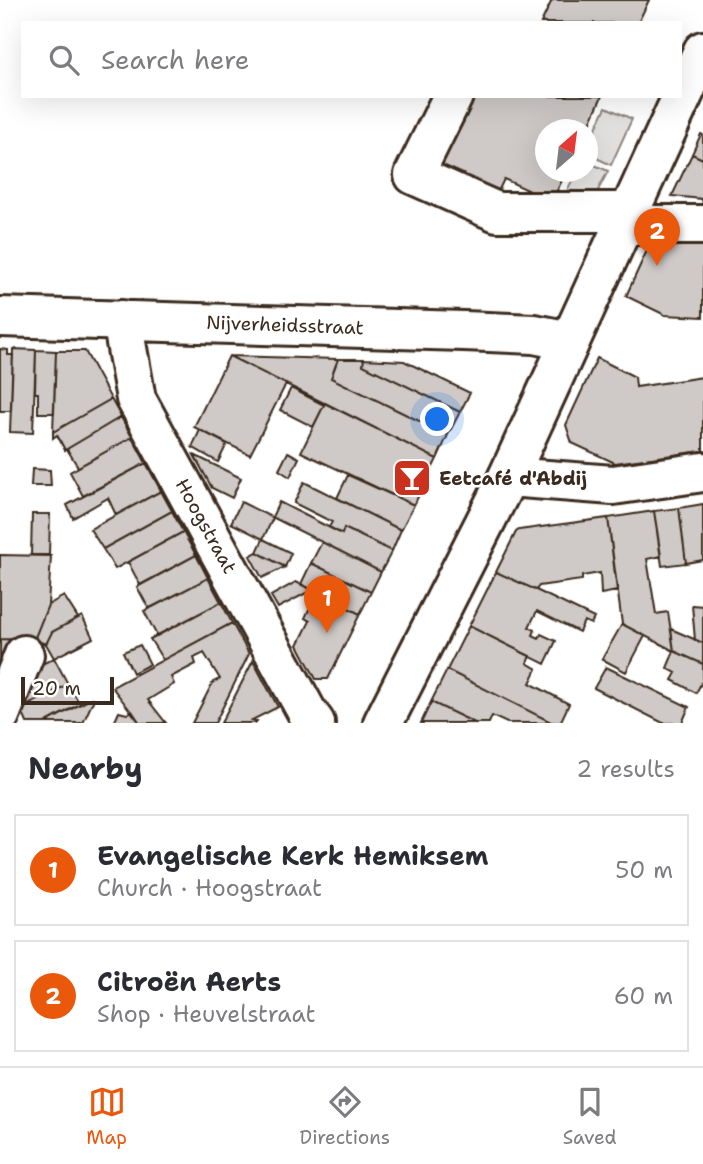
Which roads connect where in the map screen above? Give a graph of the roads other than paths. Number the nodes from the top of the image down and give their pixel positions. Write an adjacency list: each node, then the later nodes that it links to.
1 (703, 51): 2 (street)
2 (682, 97)
3 (452, 98): 5 (street)
4 (681, 98): 5 (street)
5 (626, 219): 6 (street); 9 (street)
6 (703, 225)
7 (0, 317): 8 (street, Nijverheidsstraat)
8 (122, 320): 9 (street, Nijverheidsstraat); 14 (street, Hoogstraat)
9 (569, 341): 11 (street)
10 (703, 472): 11 (street)
11 (508, 477): 15 (street)
12 (24, 655): 13 (street)
13 (0, 715)
14 (315, 723)
15 (383, 723)

